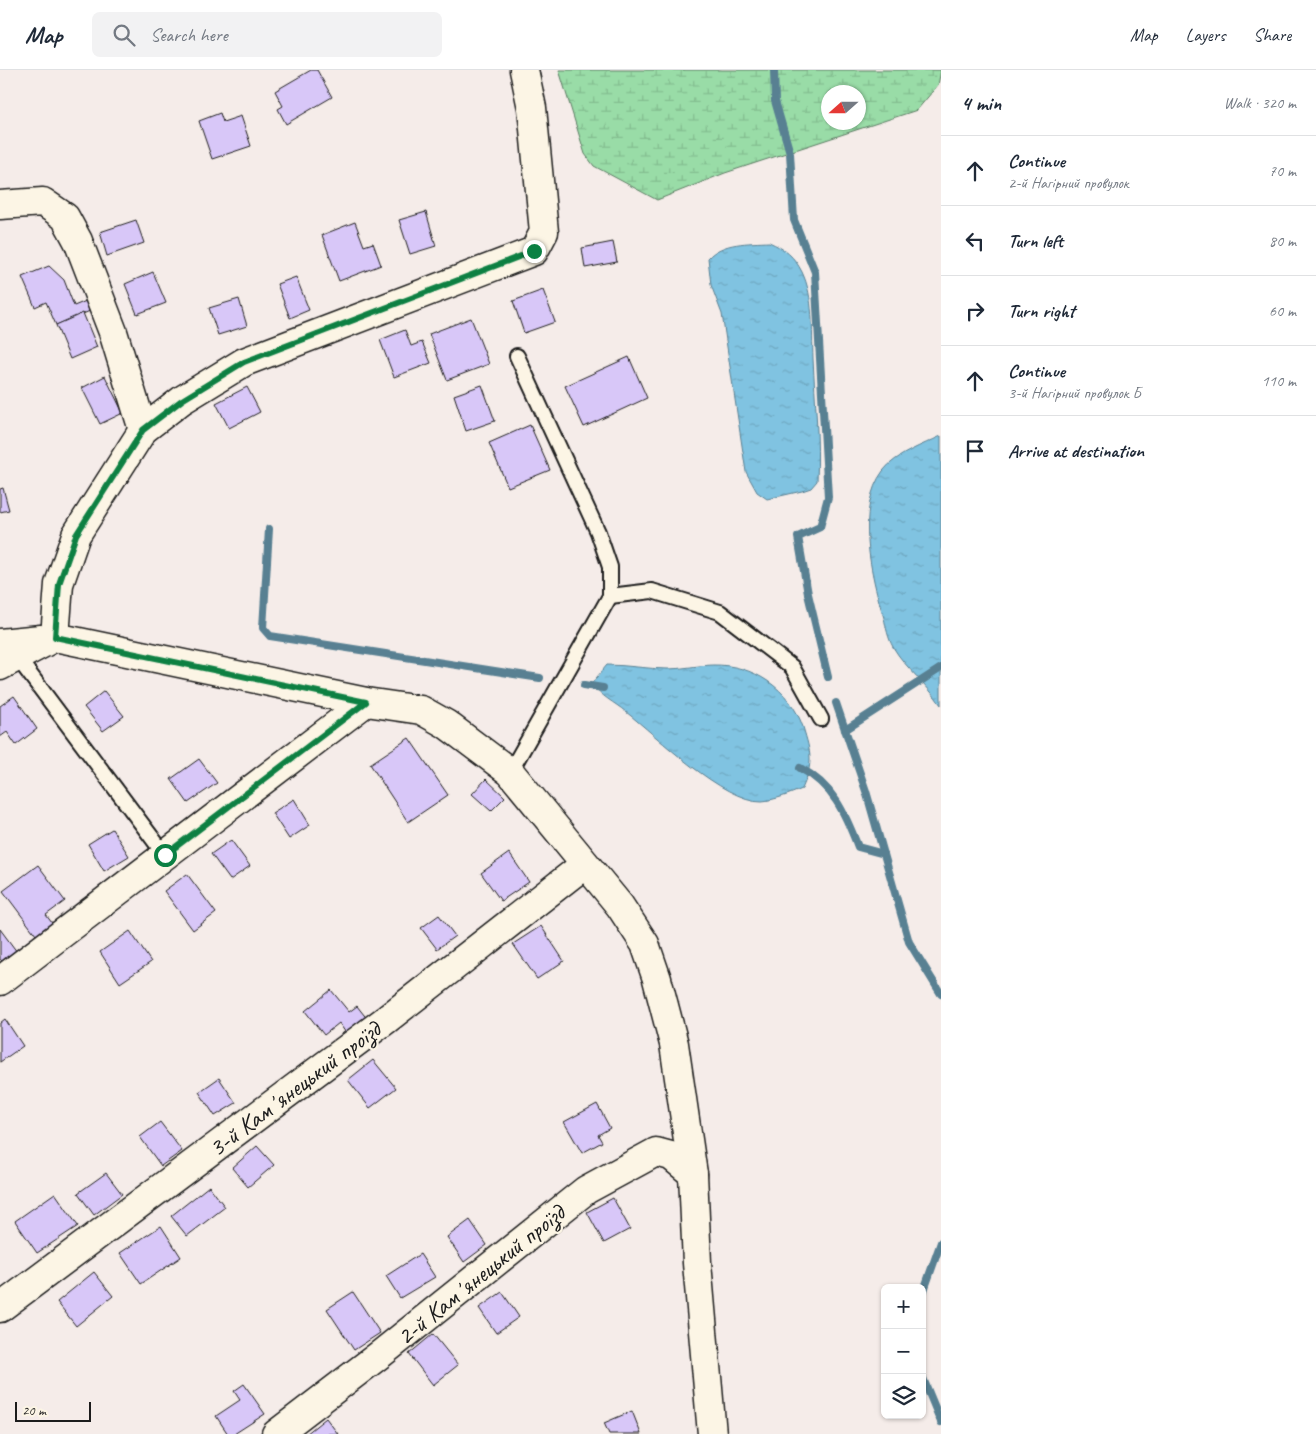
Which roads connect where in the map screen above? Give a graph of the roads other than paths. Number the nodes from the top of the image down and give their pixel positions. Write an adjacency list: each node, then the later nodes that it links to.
1 (524, 70): 4 (street)
2 (0, 205): 4 (street)
3 (517, 356): 5 (lane)
4 (143, 430): 6 (street)
5 (610, 596): 9 (lane); 10 (lane)
6 (55, 637): 7 (street); 8 (street)
7 (6, 655): 11 (lane)
8 (366, 702): 10 (street); 11 (street)
9 (821, 719)
10 (510, 772): 12 (street)
11 (165, 855): 13 (street)
12 (584, 865): 14 (street); 15 (street, 3-й Камʼянецький проїзд)
13 (0, 981)
14 (693, 1174): 16 (street, 2-й Камʼянецький проїзд); 17 (street)
15 (0, 1308)
16 (276, 1434)
17 (712, 1434)

